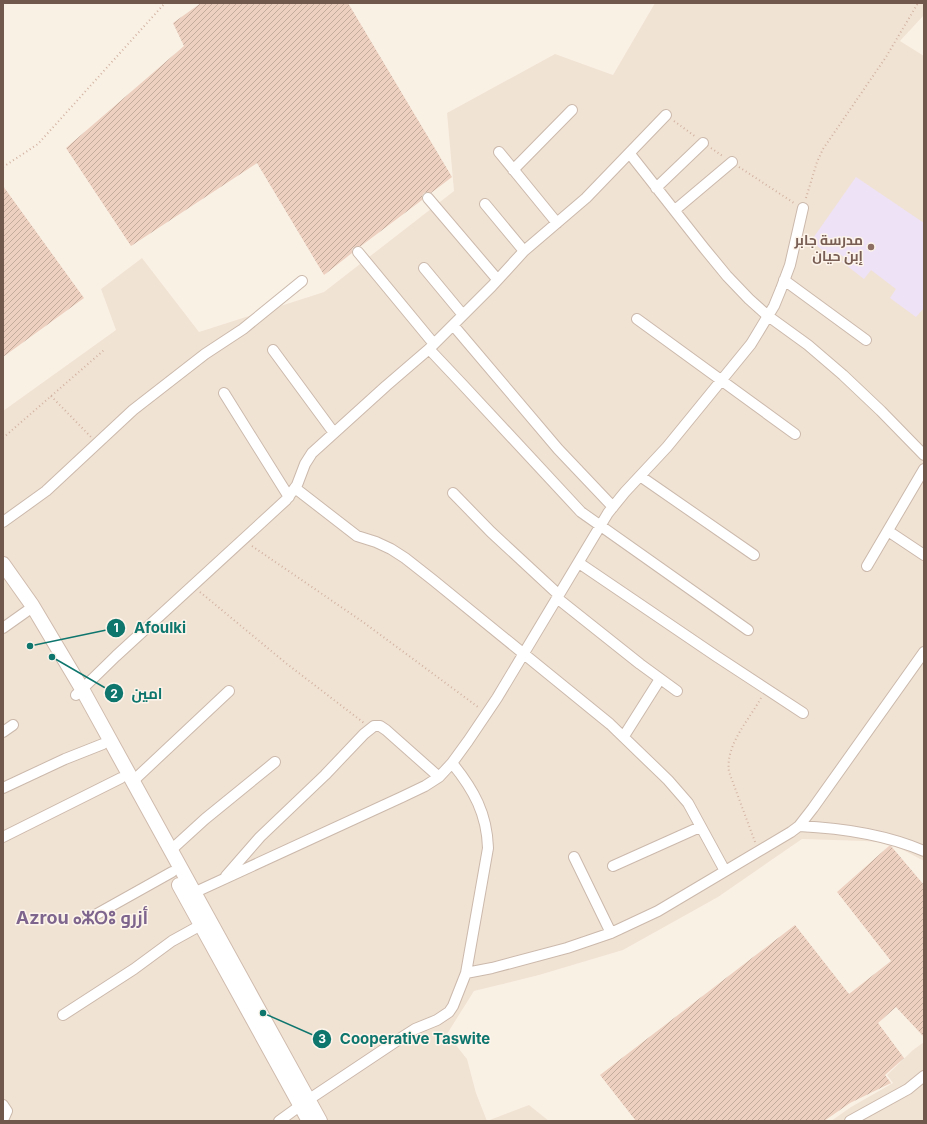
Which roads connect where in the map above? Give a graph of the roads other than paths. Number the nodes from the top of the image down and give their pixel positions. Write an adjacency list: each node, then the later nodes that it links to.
1 (572, 110): 7 (street)
2 (666, 115): 5 (street)
3 (703, 143): 8 (street)
4 (499, 152): 7 (street)
5 (630, 154): 8 (street); 13 (street)
6 (732, 162): 12 (street)
7 (512, 170): 13 (street)
8 (656, 188): 12 (street)
9 (428, 198): 17 (street)
10 (485, 204): 14 (street)
11 (802, 208): 18 (street)
12 (674, 210): 21 (street)
13 (557, 223): 14 (street)
14 (524, 251): 17 (street)
15 (358, 252): 25 (street)
16 (424, 268): 20 (street)
17 (497, 279): 20 (street)
18 (784, 280): 21 (street); 24 (street)
19 (302, 281): 37 (street)
20 (463, 315): 23 (street)
21 (768, 316): 27 (street); 31 (street)
22 (637, 319): 27 (street)
23 (453, 325): 25 (street); 36 (street)
24 (866, 340)
25 (432, 347): 29 (street); 38 (street)
26 (273, 350): 29 (street)
27 (721, 381): 30 (street); 33 (street)
28 (224, 393): 34 (street)
29 (334, 433): 34 (street)
30 (795, 434)
31 (924, 455)
32 (924, 468): 39 (street)
33 (640, 476): 36 (street); 41 (street)
34 (292, 493): 51 (street); 55 (street)
35 (453, 493): 46 (street)
36 (613, 506): 38 (street)
37 (3, 522)
38 (600, 526): 42 (street); 49 (street)
39 (888, 531): 40 (street); 44 (street)
40 (924, 554)
41 (754, 555)
42 (579, 562): 46 (street); 56 (street)
43 (3, 564): 55 (main road)
44 (867, 566)
45 (3, 578): 47 (main road)
46 (558, 596): 51 (street); 52 (street)
47 (27, 612): 48 (street); 55 (main road)
48 (3, 628)
49 (748, 630)
50 (924, 652): 66 (street)
51 (524, 653): 59 (street); 62 (street)
52 (660, 678): 54 (street); 59 (street)
53 (229, 691): 64 (street)
54 (677, 691)
55 (79, 692): 60 (main road); 64 (main road)
56 (803, 713)
57 (13, 725): 58 (street)
58 (3, 732)
59 (624, 736): 67 (street)
60 (103, 744): 64 (main road); 65 (street)
61 (275, 762): 69 (street)
62 (452, 763): 63 (street); 80 (street)
63 (439, 776): 75 (street); 75 (street)
64 (127, 780): 68 (street); 69 (main road); 74 (main road)
65 (3, 788)
66 (799, 826): 70 (street); 73 (street)
67 (700, 827): 72 (street); 73 (street)
68 (3, 837)
69 (171, 850): 76 (main road)
70 (924, 851)
71 (574, 857): 79 (street)
72 (613, 866)
73 (725, 871): 79 (street)
74 (172, 872): 76 (main road); 77 (street)
75 (224, 879): 76 (street)
76 (190, 895): 78 (main road); 83 (main road)
77 (88, 919)
78 (201, 925): 81 (street); 83 (main road)
79 (611, 933): 80 (street)
80 (466, 973): 83 (street)
81 (62, 1015)
82 (924, 1076): 85 (street)
83 (304, 1103): 87 (street); 88 (main road); 89 (main road)
84 (3, 1105): 86 (street)
85 (866, 1118): 90 (street)
86 (3, 1120)
87 (279, 1121)
88 (309, 1121)
89 (320, 1121)
90 (850, 1121)

